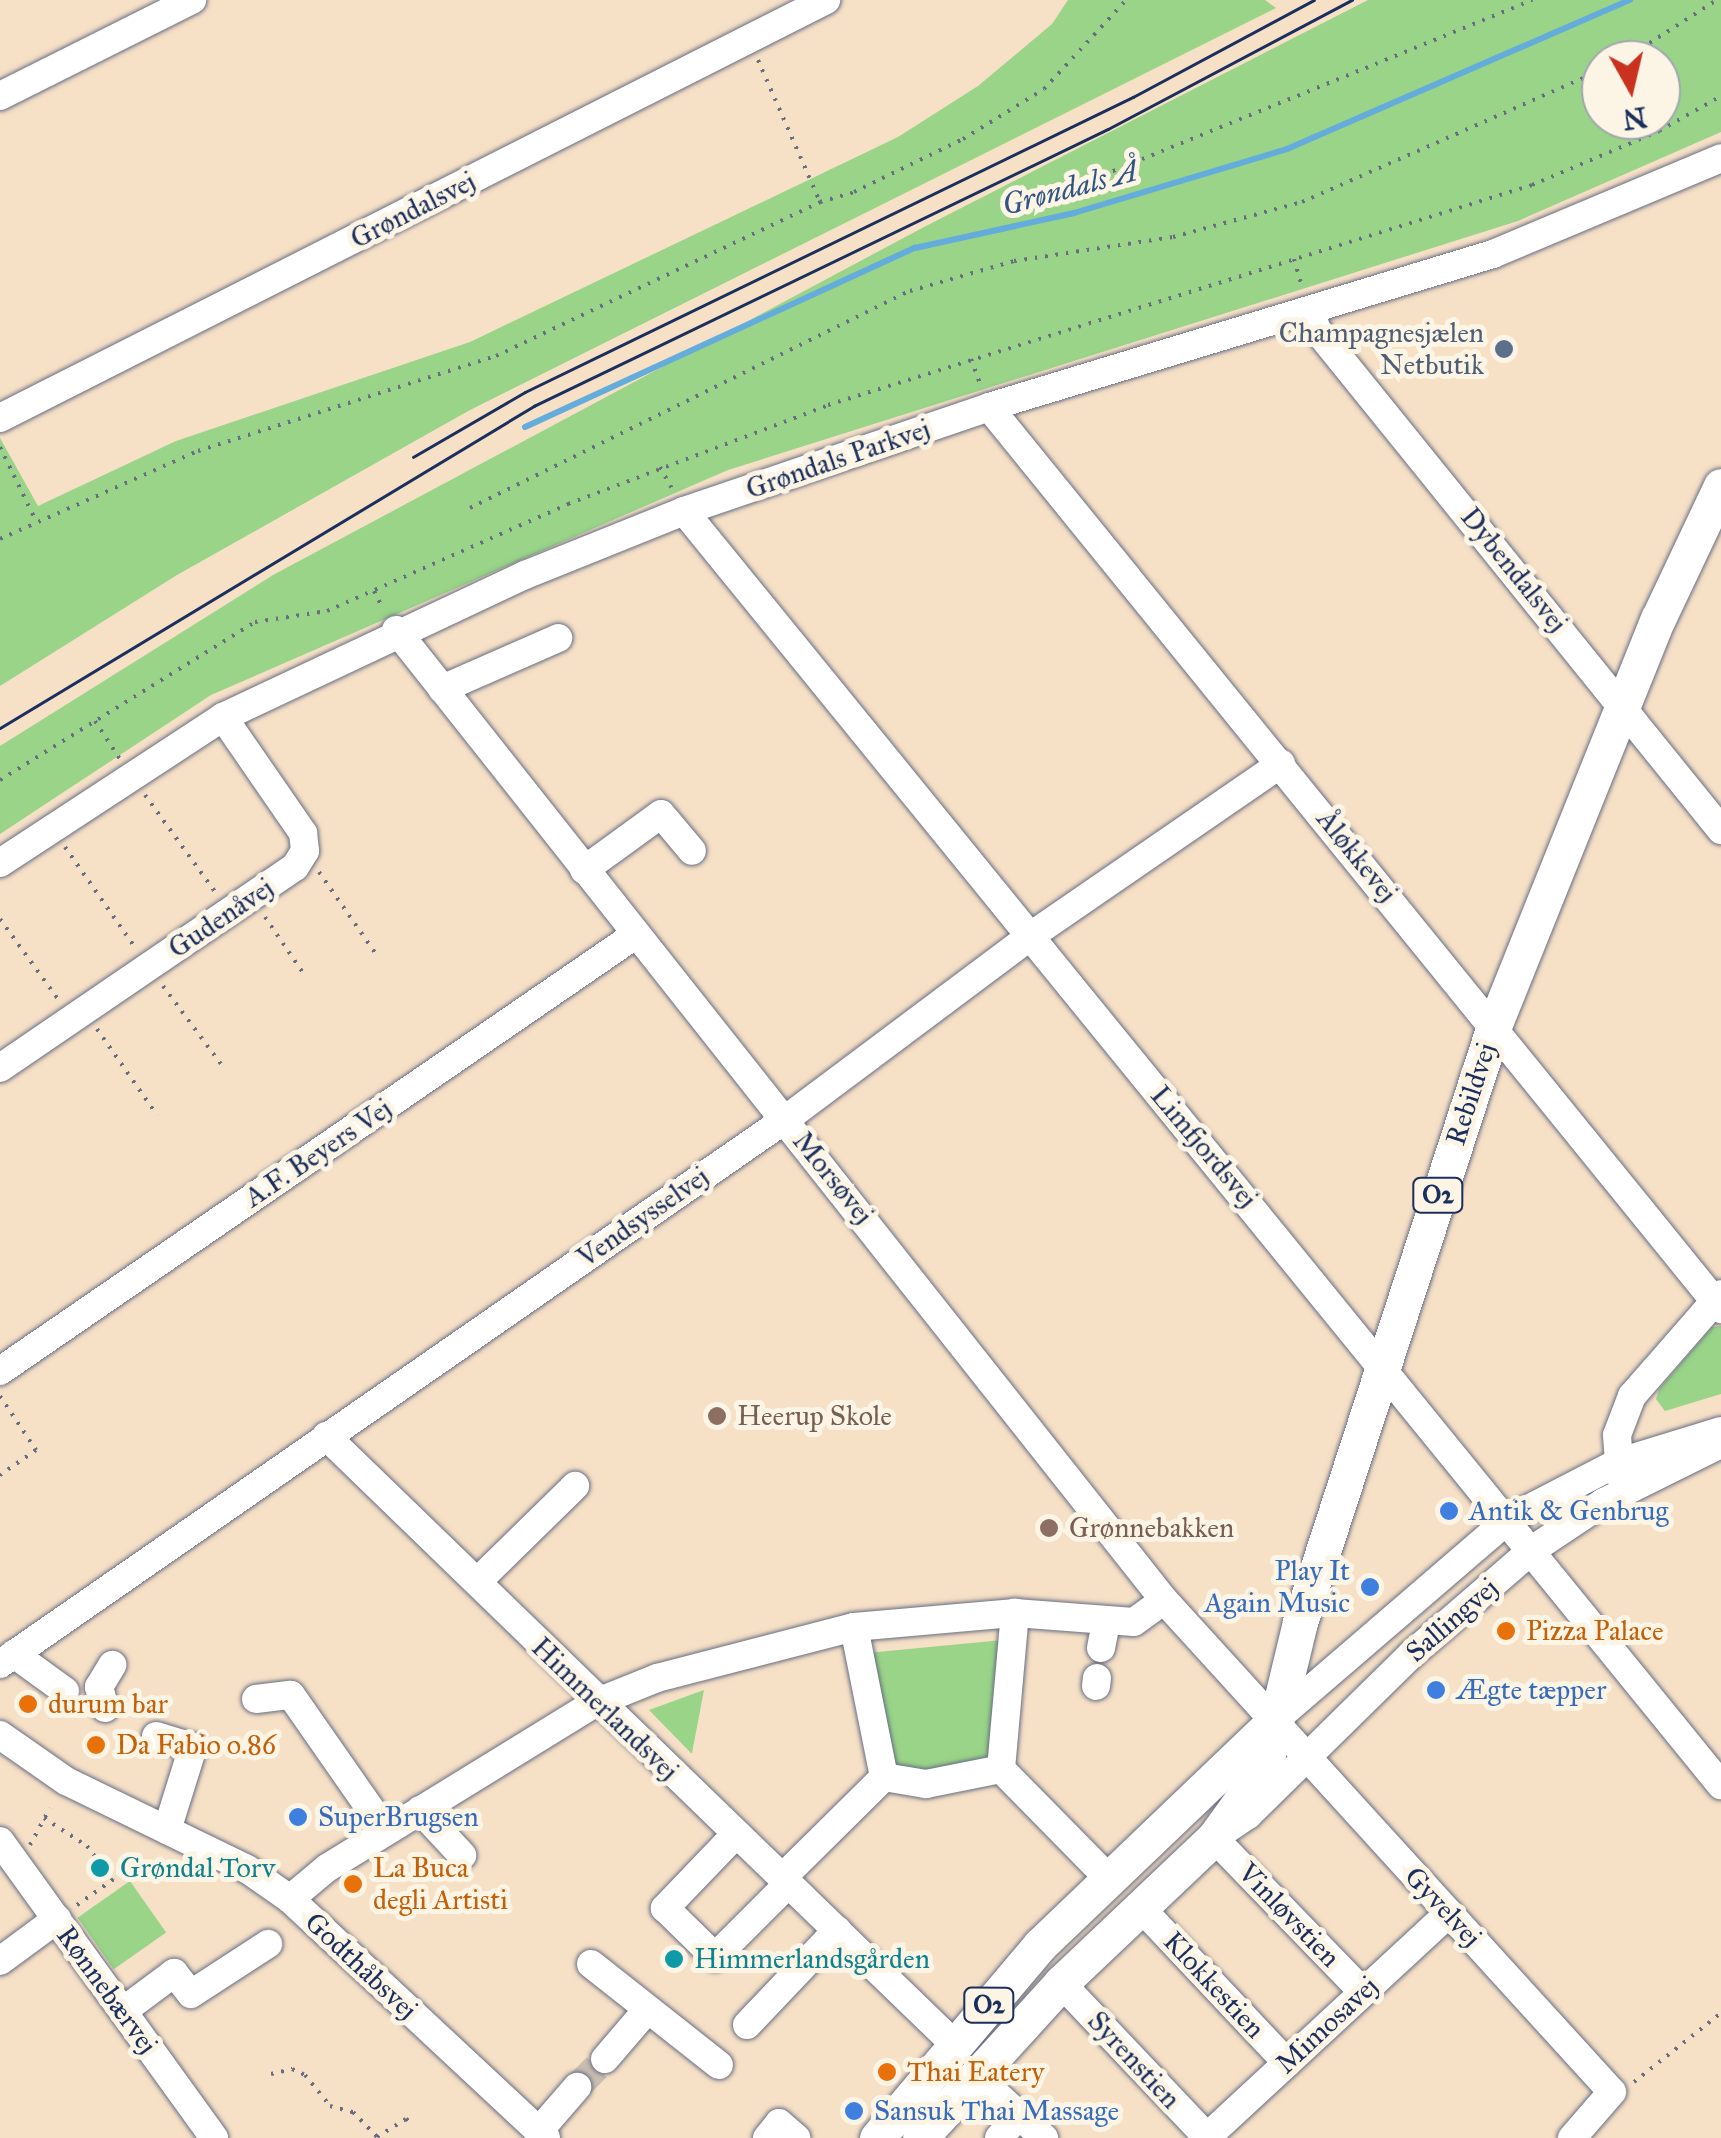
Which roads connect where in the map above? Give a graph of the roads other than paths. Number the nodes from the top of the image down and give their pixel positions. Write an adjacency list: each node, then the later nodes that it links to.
1 (192, 0): 3 (street)
2 (826, 0): 7 (street, Grøndalsvej)
3 (0, 96)
4 (1721, 158): 5 (street, Grøndals Parkvej)
5 (1306, 299): 6 (street, Grøndals Parkvej); 13 (street, Dybendalsvej)
6 (989, 406): 9 (street, Grøndals Parkvej); 15 (street, Åløkkevej)
7 (0, 418)
8 (1721, 486): 13 (main road, Rebildvej / O2)
9 (684, 511): 10 (street, Grøndals Parkvej); 21 (street, Limfjordsvej)
10 (396, 630): 12 (street, Morsøvej); 14 (street, Grøndals Parkvej)
11 (558, 638): 12 (street)
12 (442, 689): 19 (street, Morsøvej)
13 (1624, 704): 16 (street, Dybendalsvej); 22 (main road, Rebildvej / O2)
14 (223, 717): 18 (street, Grøndals Parkvej); 23 (street, Gudenåvej)
15 (1282, 764): 21 (street, Vendsysselvej); 22 (street, Åløkkevej)
16 (1721, 830)
17 (692, 851): 19 (street)
18 (0, 863)
19 (584, 870): 20 (street, Morsøvej)
20 (635, 935): 24 (street, Morsøvej); 27 (street, A.F. Beyers Vej)
21 (1029, 937): 24 (street, Vendsysselvej); 26 (street, Limfjordsvej)
22 (1494, 1026): 25 (street, Åløkkevej); 26 (main road, Rebildvej / O2)
23 (0, 1068)
24 (786, 1119): 29 (street, Vendsysselvej); 37 (street, Morsøvej)
25 (1719, 1301): 31 (street)
26 (1383, 1364): 34 (street, Limfjordsvej); 46 (main road, Rebildvej / O2)
27 (0, 1370)
28 (1721, 1431): 31 (street, Sallingvej)
29 (326, 1436): 36 (street, Himmerlandsvej); 40 (street, Vendsysselvej)
30 (1721, 1444): 33 (street, Sallingvej)
31 (1617, 1463): 33 (street); 34 (street, Sallingvej)
32 (575, 1486): 36 (street)
33 (1623, 1492): 35 (street, Sallingvej)
34 (1509, 1519): 35 (street, Limfjordsvej); 46 (street, Sallingvej)
35 (1532, 1550): 49 (street, Sallingvej); 52 (street, Limfjordsvej)
36 (478, 1581): 44 (street, Himmerlandsvej)
37 (1164, 1600): 38 (street); 46 (street, Morsøvej)
38 (1015, 1612): 39 (street); 50 (street)
39 (854, 1626): 44 (street); 51 (street)
40 (7, 1659): 42 (street)
41 (112, 1665): 45 (street)
42 (65, 1691)
43 (256, 1699): 55 (street)
44 (595, 1702): 53 (street); 56 (street, Himmerlandsvej)
45 (105, 1708)
46 (1273, 1722): 49 (street, Gyvelvej); 57 (main road, Sallingvej / O2); 60 (main road, Sallingvej / O2)
47 (0, 1735): 54 (street, Godthåbsvej)
48 (156, 1736): 54 (street)
49 (1306, 1758): 57 (street, Sallingvej); 64 (street, Gyvelvej)
50 (1002, 1770): 51 (street); 60 (street)
51 (884, 1778): 61 (street)
52 (1721, 1784)
53 (420, 1810): 55 (street); 59 (street)
54 (167, 1830): 62 (street, Godthåbsvej)
55 (386, 1832): 62 (street)
56 (736, 1834): 61 (street, Himmerlandsvej); 61 (street)
57 (1214, 1838): 63 (main road, Sallingvej / O2); 71 (street, Vinløvstien)
58 (0, 1842): 65 (street, Rønnebærvej)
59 (462, 1855)
60 (1108, 1878): 76 (main road, Sallingvej / O2)
61 (786, 1880): 66 (street, Himmerlandsvej)
62 (290, 1899): 81 (street, Godthåbsvej)
63 (1141, 1908): 70 (main road, Sallingvej / O2); 77 (street, Klokkestien)
64 (1449, 1913): 71 (street, Mimosavej); 90 (street, Gyvelvej)
65 (56, 1920): 68 (street); 73 (street, Rønnebærvej)
66 (837, 1930): 74 (street); 76 (street, Himmerlandsvej)
67 (268, 1944): 73 (street)
68 (0, 1961)
69 (591, 1964): 72 (street)
70 (1061, 1983): 76 (main road, Sallingvej / O2); 89 (street, Syrenstien)
71 (1363, 1992): 77 (street, Mimosavej)
72 (648, 2010): 75 (street); 78 (street)
73 (123, 2012): 82 (street, Rønnebærvej)
74 (747, 2025)
75 (605, 2059)
76 (964, 2060): 80 (street, Himmerlandsvej); 85 (main road, Sallingvej / O2); 86 (main road, Sallingvej / O2)
77 (1287, 2062): 89 (street, Mimosavej)
78 (718, 2066)
79 (576, 2087): 81 (street)
80 (1019, 2115): 87 (street); 88 (street, Himmerlandsvej)
81 (542, 2135)
82 (214, 2138)
83 (767, 2138): 84 (street)
84 (796, 2138)
85 (877, 2138)
86 (920, 2138)
87 (998, 2138)
88 (1044, 2138)
89 (1206, 2138)
90 (1572, 2138)

